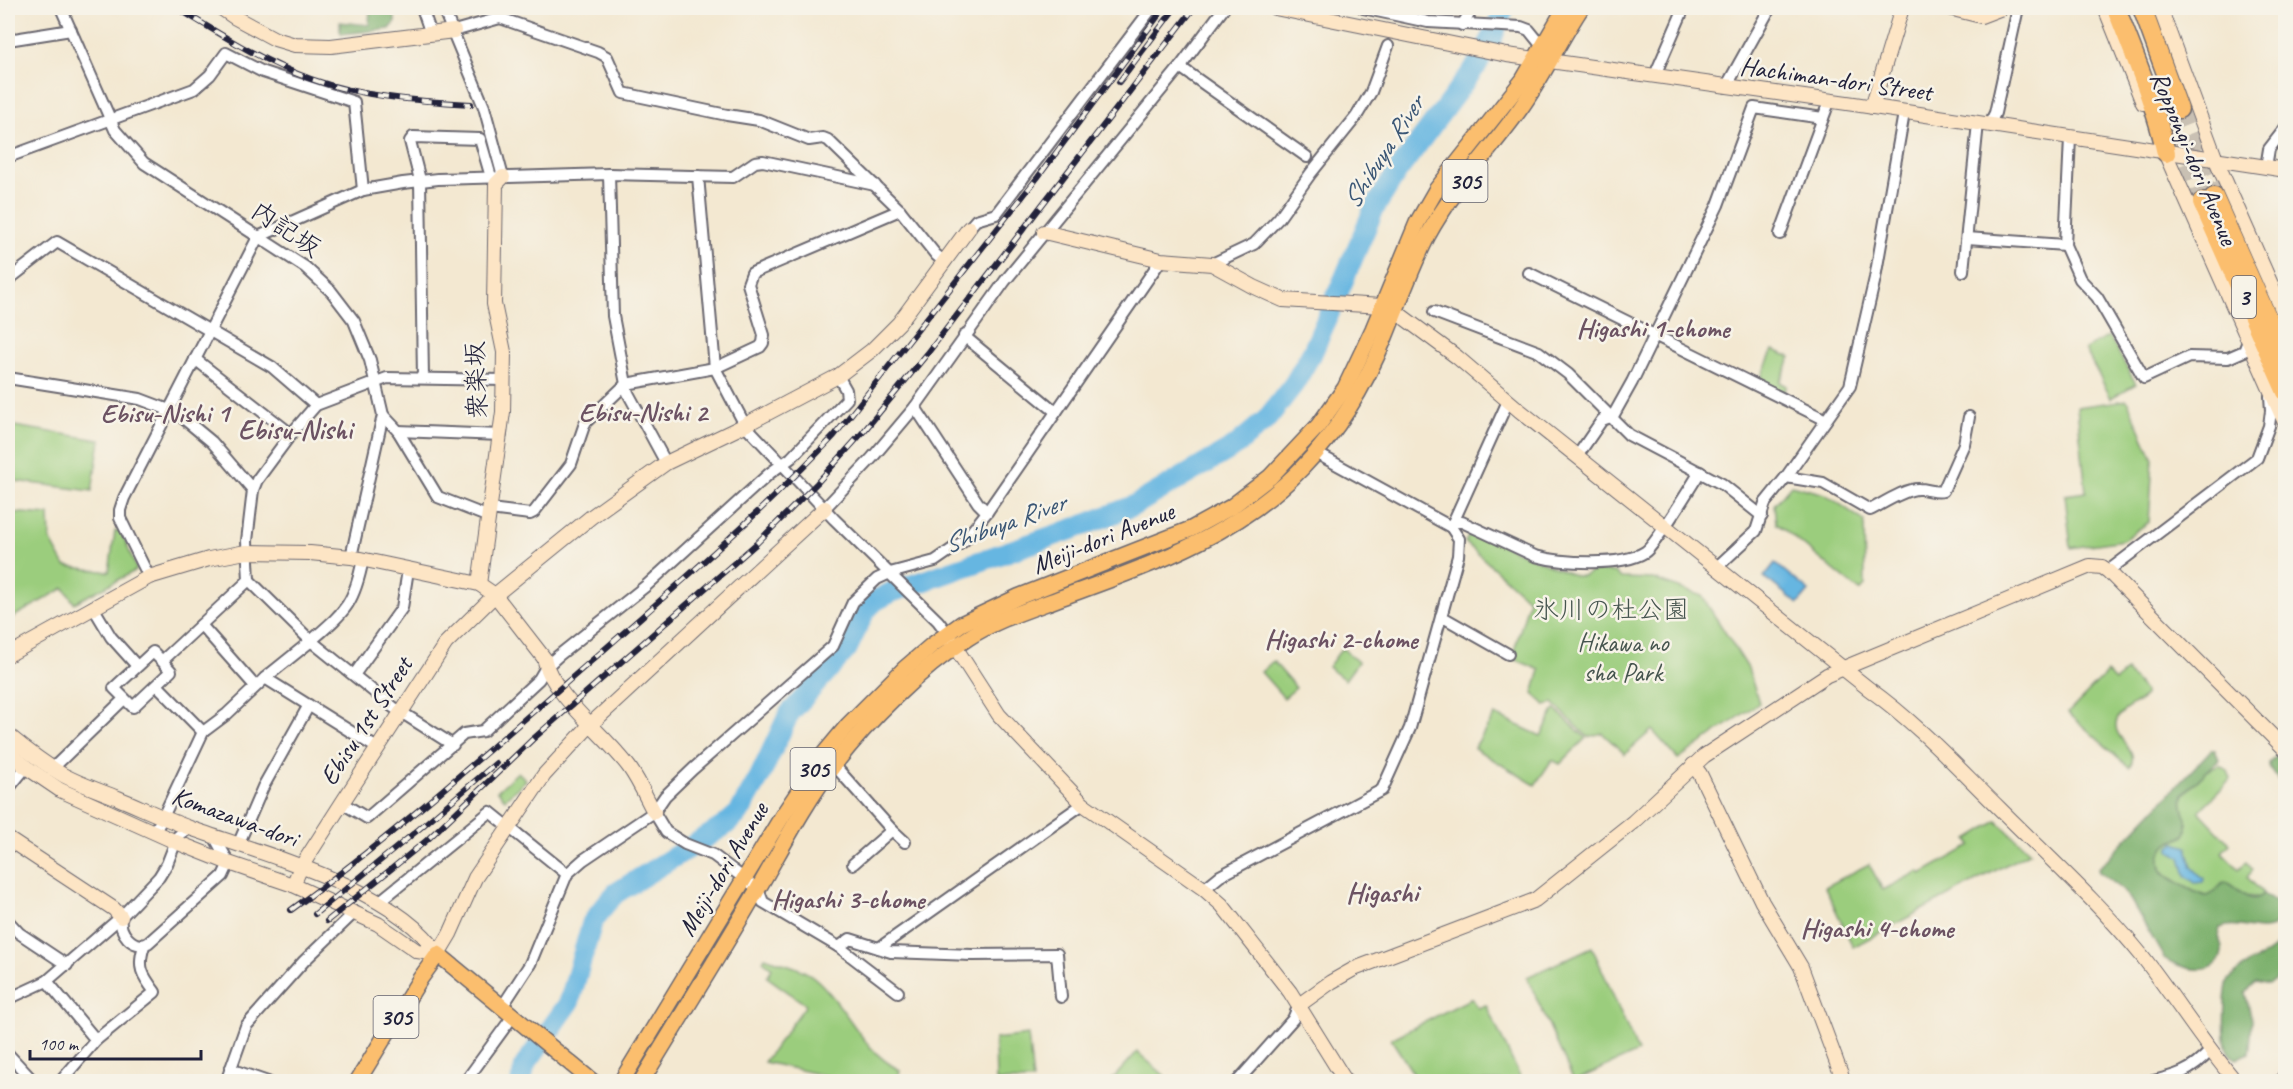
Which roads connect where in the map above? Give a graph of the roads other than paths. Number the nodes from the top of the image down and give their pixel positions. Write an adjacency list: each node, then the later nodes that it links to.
1 (61, 8): 24 (street, 内記坂)
2 (221, 8): 26 (street)
3 (422, 8): 26 (street)
4 (443, 8): 25 (street)
5 (1152, 8): 56 (street)
6 (1224, 8): 32 (street)
7 (1275, 8): 30 (street, Hachiman-dori Street)
8 (1363, 8): 23 (street)
9 (1473, 8): 23 (street)
10 (1565, 8): 29 (main road, Meiji-dori Avenue / 305)
11 (1581, 8): 31 (main road, Meiji-dori Avenue / 305)
12 (1684, 8): 33 (street)
13 (1770, 8): 34 (street)
14 (1902, 8): 36 (street)
15 (1949, 8): 16 (street)
16 (2002, 8)
17 (2018, 8): 40 (street)
18 (2105, 8): 43 (street, Roppongi-dori Avenue)
19 (2116, 8): 43 (highway)
20 (2127, 8): 21 (highway)
21 (2142, 8)
22 (2160, 8): 46 (street, Roppongi-dori Avenue)
23 (1462, 25): 29 (street)
24 (71, 30): 27 (street); 39 (street, 内記坂)
25 (454, 31): 26 (street); 51 (street); 53 (street)
26 (431, 34)
27 (8, 40)
28 (1388, 45): 64 (street)
29 (1543, 45): 30 (main road, Meiji-dori Avenue / 305); 31 (street)
30 (1534, 59): 31 (street, Hachiman-dori Street); 68 (main road, Meiji-dori Avenue / 305)
31 (1551, 60): 33 (street, Hachiman-dori Street); 68 (main road, Meiji-dori Avenue / 305)
32 (1180, 67): 45 (street); 57 (street)
33 (1655, 75): 34 (street, Hachiman-dori Street)
34 (1726, 87): 35 (street, Hachiman-dori Street)
35 (1829, 102): 36 (street, Hachiman-dori Street); 38 (street)
36 (1872, 107): 37 (street, Hachiman-dori Street)
37 (1904, 113): 40 (street, Hachiman-dori Street); 93 (street)
38 (1823, 118): 58 (street); 72 (street)
39 (111, 120): 44 (street); 54 (street); 59 (street, 内記坂)
40 (1983, 124): 42 (street, Hachiman-dori Street); 60 (street)
41 (2284, 130): 47 (street)
42 (2070, 138): 43 (street, Hachiman-dori Street); 61 (street)
43 (2166, 153): 46 (street, Hachiman-dori Street); 74 (street, Roppongi-dori Avenue)
44 (8, 157)
45 (1307, 157)
46 (2216, 160): 47 (street, Hachiman-dori Street); 70 (street, Roppongi-dori Avenue)
47 (2266, 167): 48 (street, Hachiman-dori Street)
48 (2286, 170)
49 (609, 174): 50 (street); 51 (street); 83 (street)
50 (698, 176): 53 (street); 77 (street)
51 (497, 177): 52 (street); 52 (street); 81 (street, 衆楽坂)
52 (420, 180): 54 (street); 80 (street)
53 (875, 185): 55 (street)
54 (363, 190): 59 (street)
55 (900, 210): 63 (street); 77 (street)
56 (969, 228): 63 (street, Ebisu 1st Street)
57 (1044, 232): 62 (street); 73 (street)
58 (1780, 234)
59 (258, 237): 71 (street); 82 (street, 内記坂)
60 (1966, 238): 61 (street); 65 (street)
61 (2065, 245): 74 (street)
62 (1161, 260): 64 (street); 89 (street)
63 (945, 262): 78 (street, Ebisu 1st Street)
64 (1212, 264): 68 (street)
65 (1963, 271)
66 (1528, 273): 72 (street)
67 (8, 280): 71 (street)
68 (1388, 308): 85 (street); 99 (main road, Meiji-dori Avenue / 305); 125 (main road, Meiji-dori Avenue / 305)
69 (1434, 312): 91 (street)
70 (2286, 318)
71 (209, 331): 75 (street); 86 (street)
72 (1655, 335): 91 (street); 93 (street)
73 (964, 336): 87 (street); 89 (street)
74 (2248, 341): 84 (street, Roppongi-dori Avenue)
75 (195, 359): 88 (street); 97 (street)
76 (2286, 359): 84 (highway, 3)
77 (715, 368): 83 (street); 94 (street)
78 (838, 376): 94 (street, Ebisu 1st Street); 102 (street)
79 (8, 378): 88 (street)
80 (423, 378): 81 (street); 82 (street)
81 (504, 380): 98 (street, 衆楽坂)
82 (376, 382): 86 (street); 90 (street, 内記坂)
83 (626, 384): 101 (street); 108 (street)
84 (2278, 391): 95 (street, Roppongi-dori Avenue); 116 (street)
85 (1509, 401): 100 (street); 110 (street)
86 (316, 405): 97 (street)
87 (915, 407): 106 (street); 107 (street)
88 (170, 410): 105 (street); 117 (street)
89 (1056, 412): 107 (street)
90 (383, 415): 96 (street); 113 (street)
91 (1610, 417): 100 (street); 103 (street)
92 (1969, 417): 104 (street)
93 (1826, 420): 104 (street)
94 (745, 425): 101 (street, Ebisu 1st Street); 102 (street)
95 (2286, 425)
96 (398, 431): 98 (street); 108 (street)
97 (291, 434): 105 (street)
98 (501, 435): 108 (street, 衆楽坂)
99 (1316, 453): 110 (street); 127 (main road, Meiji-dori Avenue / 305)
100 (1578, 455): 111 (street)
101 (666, 463): 121 (street, Ebisu 1st Street)
102 (782, 465): 106 (street); 132 (street)
103 (1700, 472): 109 (street); 111 (street)
104 (1786, 477): 109 (street)
105 (253, 490): 112 (street)
106 (825, 508): 118 (street); 141 (street)
107 (987, 512): 118 (street)
108 (490, 513): 120 (street, 衆楽坂)
109 (1762, 516): 114 (street)
110 (1452, 525): 111 (street); 123 (street)
111 (1664, 526): 114 (street)
112 (246, 552): 113 (street); 117 (street); 119 (street)
113 (357, 558): 115 (street); 126 (street)
114 (1717, 567): 133 (street)
115 (408, 570): 120 (street); 134 (street)
116 (2108, 571): 133 (street); 146 (street)
117 (149, 576): 122 (street)
118 (892, 576): 125 (street); 155 (street)
119 (249, 580): 124 (street); 126 (street)
120 (479, 584): 121 (street)
121 (495, 595): 132 (street); 140 (street, Ebisu 1st Street)
122 (93, 607): 129 (street); 131 (street)
123 (1441, 616): 128 (street); 172 (street)
124 (201, 625): 130 (street); 137 (street)
125 (947, 633): 127 (street); 170 (main road, Meiji-dori Avenue / 305)
126 (311, 641): 134 (street); 135 (street)
127 (956, 647): 148 (main road, Meiji-dori Avenue / 305); 154 (street)
128 (1508, 654)
129 (8, 655)
130 (162, 661): 131 (street); 136 (street)
131 (137, 666): 138 (street)
132 (546, 668): 141 (street); 144 (street)
133 (1844, 668): 149 (street); 189 (street)
134 (354, 675): 140 (street)
135 (265, 678): 137 (street); 139 (street)
136 (156, 685): 138 (street); 142 (street)
137 (255, 686): 142 (street)
138 (124, 699): 151 (street)
139 (309, 705): 145 (street); 165 (street)
140 (400, 712): 144 (street); 145 (street, Ebisu 1st Street)
141 (591, 724): 155 (street); 157 (street)
142 (203, 732): 156 (street)
143 (8, 735): 151 (street, Komazawa-dori)
144 (453, 745): 153 (street)
145 (377, 748): 153 (street, Ebisu 1st Street)
146 (2286, 750)
147 (8, 752): 150 (street, Komazawa-dori)
148 (834, 765): 160 (street); 170 (main road, Meiji-dori Avenue / 305)
149 (1693, 765): 186 (street); 204 (street)
150 (26, 767): 152 (street); 159 (street, Komazawa-dori)
151 (53, 768): 156 (street, Komazawa-dori)
152 (8, 789)
153 (342, 803): 168 (street, Ebisu 1st Street)
154 (1083, 804): 172 (street); 179 (street)
155 (654, 812): 169 (street); 170 (street)
156 (162, 817): 158 (street, Komazawa-dori); 159 (street)
157 (508, 827): 169 (street); 173 (street); 180 (street)
158 (189, 828): 161 (street, Komazawa-dori); 163 (street)
159 (151, 830): 163 (street, Komazawa-dori)
160 (892, 830): 164 (street); 167 (street)
161 (214, 836): 165 (street, Komazawa-dori); 166 (street)
162 (8, 839): 175 (street)
163 (176, 842): 166 (street, Komazawa-dori); 175 (street)
164 (905, 842)
165 (238, 845): 168 (street, Komazawa-dori)
166 (229, 863): 171 (street, Komazawa-dori); 177 (street)
167 (853, 864)
168 (301, 867): 171 (street, Ebisu 1st Street); 173 (street, Komazawa-dori)
169 (567, 874): 187 (street)
170 (752, 884): 178 (street); 200 (main road, Meiji-dori Avenue / 305); 201 (main road, Meiji-dori Avenue / 305)
171 (293, 885): 174 (street, Komazawa-dori)
172 (1204, 889): 186 (street)
173 (379, 902): 180 (street, Komazawa-dori)
174 (355, 912): 180 (street, Komazawa-dori); 191 (street)
175 (121, 916): 177 (street); 181 (street)
176 (8, 921): 181 (street)
177 (144, 946): 188 (street)
178 (839, 947): 179 (street); 183 (street)
179 (879, 948): 184 (street)
180 (438, 954): 187 (main road, Komazawa-dori); 197 (main road, 305)
181 (67, 965): 182 (street)
182 (47, 981): 185 (street); 188 (street)
183 (898, 992)
184 (1061, 997)
185 (8, 999)
186 (1299, 1005): 202 (street); 203 (street)
187 (508, 1012): 198 (street); 199 (main road, Komazawa-dori)
188 (96, 1040): 194 (street)
189 (2210, 1051): 205 (street); 206 (street)
190 (8, 1054): 193 (street)
191 (230, 1069): 195 (street); 196 (street)
192 (2286, 1073): 207 (street)
193 (34, 1082)
194 (60, 1082)
195 (226, 1082)
196 (268, 1082)
197 (357, 1082)
198 (465, 1082)
199 (593, 1082)
200 (621, 1082)
201 (641, 1082)
202 (1237, 1082)
203 (1346, 1082)
204 (1844, 1082)
205 (2149, 1082)
206 (2236, 1082)
207 (2283, 1082)

